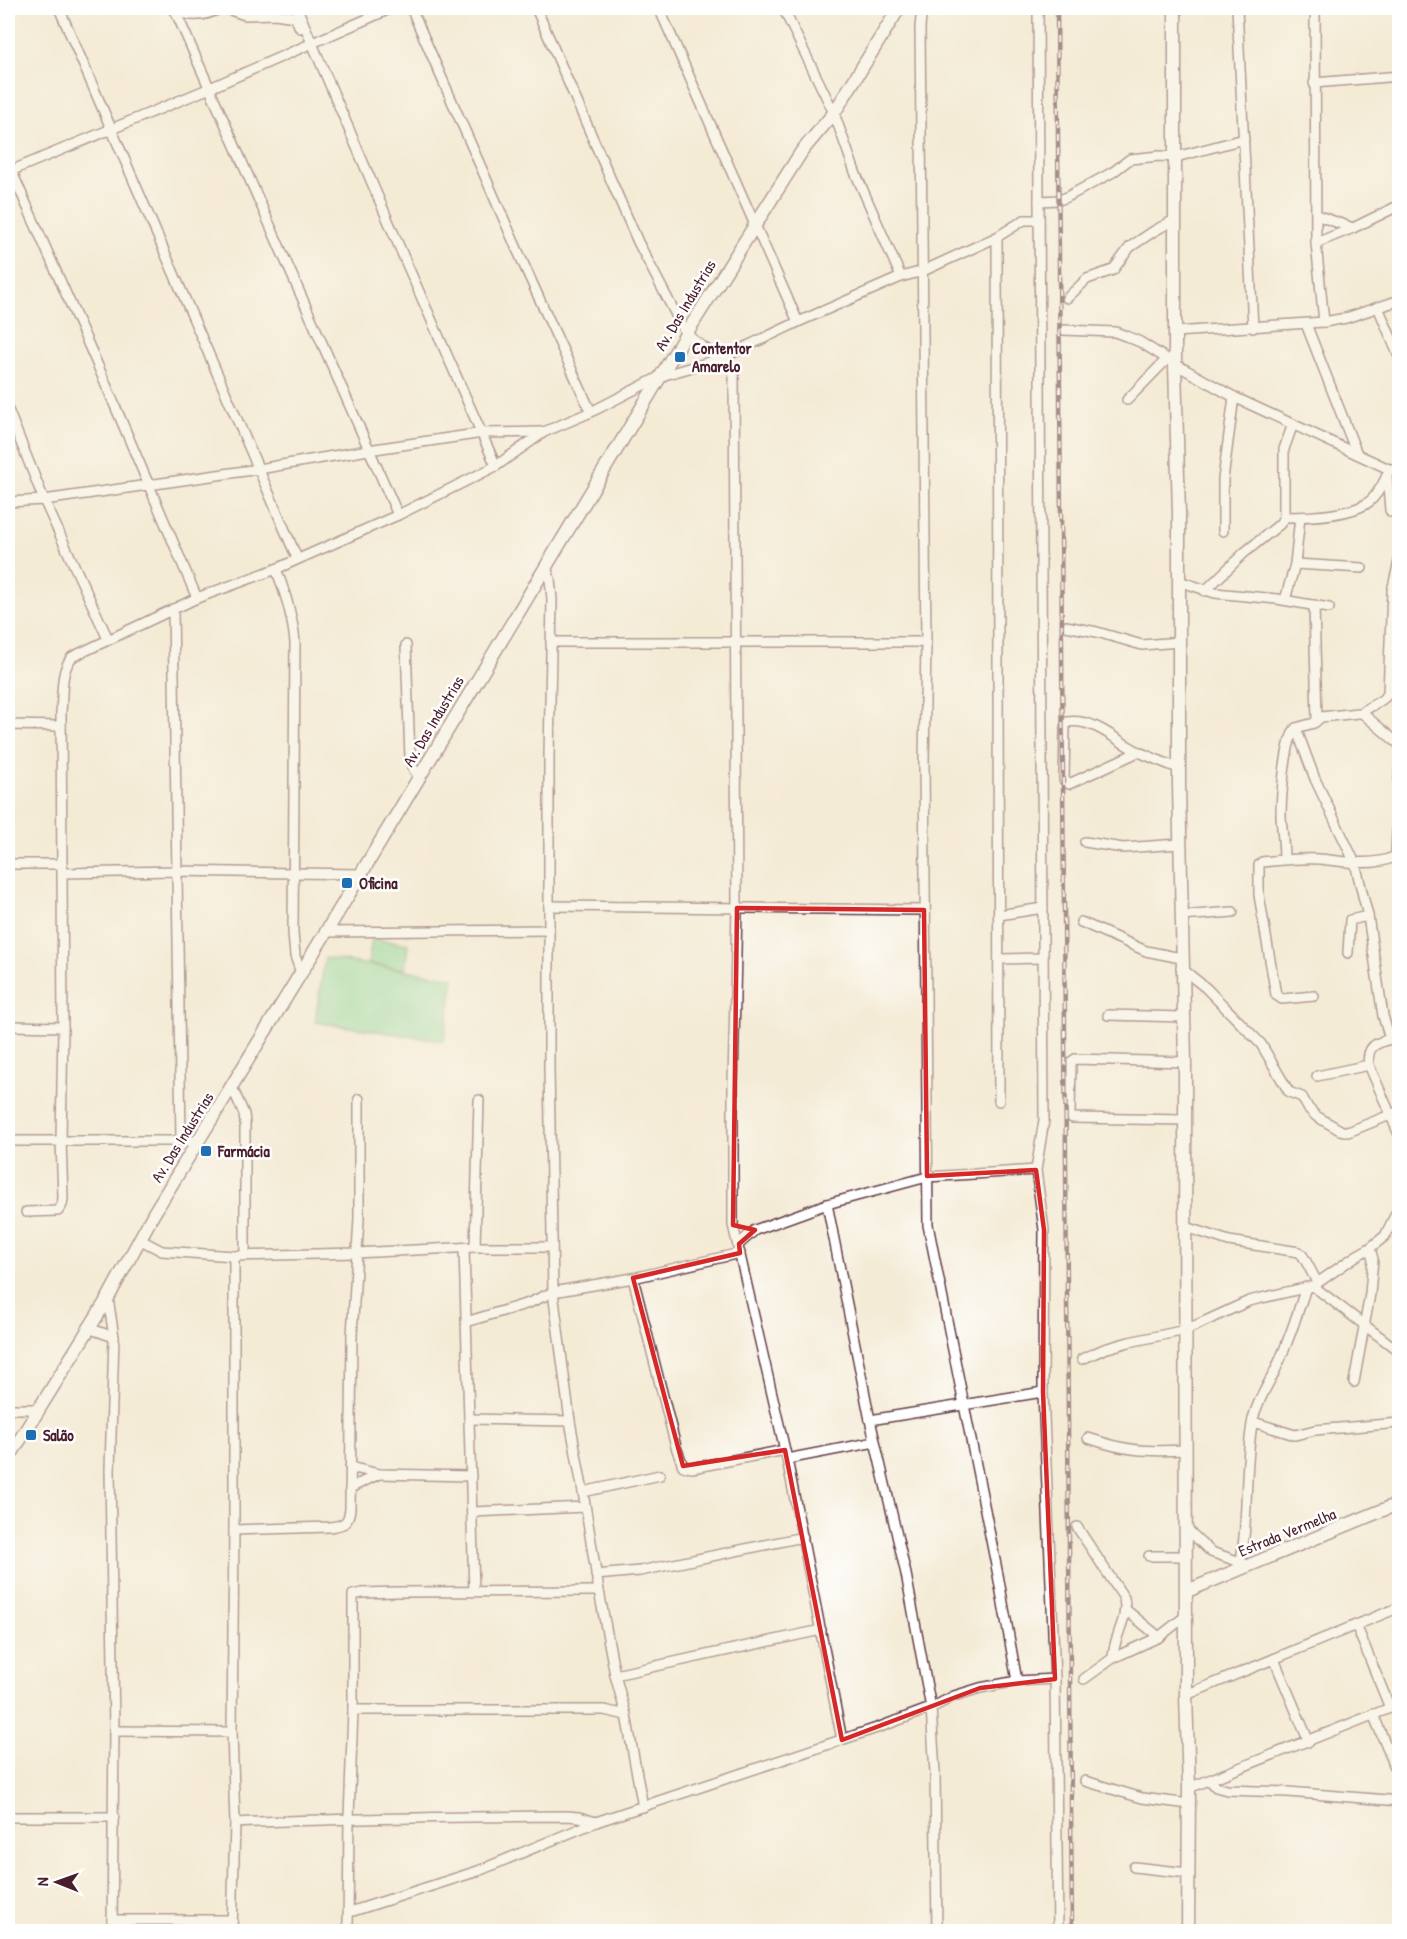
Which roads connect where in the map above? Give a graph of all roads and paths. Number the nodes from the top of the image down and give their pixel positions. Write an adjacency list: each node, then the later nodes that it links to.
1 (59, 8): 21 (street)
2 (222, 8): 15 (street); 16 (street)
3 (297, 8): 16 (street)
4 (393, 8): 16 (street)
5 (411, 8): 53 (street)
6 (536, 8): 45 (street)
7 (659, 8): 30 (street)
8 (783, 8): 20 (street)
9 (899, 8): 20 (street, Av. Das Industrias)
10 (922, 8): 34 (street)
11 (1038, 8): 25 (street)
12 (1175, 8): 23 (street)
13 (1238, 8): 22 (street)
14 (1315, 8): 18 (street)
15 (175, 9): 19 (street)
16 (311, 40): 19 (street); 56 (street)
17 (1400, 76): 18 (street)
18 (1314, 83): 27 (street)
19 (210, 88): 21 (street); 57 (street)
20 (834, 113): 30 (street, Av. Das Industrias); 35 (street)
21 (112, 128): 24 (street); 60 (street)
22 (1244, 139): 23 (street); 42 (street)
23 (1176, 157): 25 (street); 28 (street)
24 (9, 168): 63 (street)
25 (1039, 201): 29 (street)
26 (1400, 205): 31 (street)
27 (1316, 215): 31 (street); 33 (street)
28 (1176, 219): 36 (street); 44 (street)
29 (1039, 220): 32 (street); 114 (street)
30 (755, 224): 39 (street); 45 (street, Av. Das Industrias)
31 (1353, 228): 33 (street)
32 (997, 237): 34 (street); 117 (street)
33 (1316, 243): 40 (street)
34 (923, 272): 35 (street); 90 (street)
35 (901, 277): 39 (street)
36 (1067, 298)
37 (1400, 300): 38 (street)
38 (1378, 308): 40 (street); 47 (street)
39 (798, 322): 46 (street)
40 (1324, 322): 41 (street)
41 (1306, 324): 42 (street); 58 (street)
42 (1253, 328): 44 (street)
43 (1063, 330): 48 (street)
44 (1175, 332): 48 (street)
45 (686, 334): 46 (street); 49 (street, Av. Das Industrias)
46 (720, 359): 49 (street); 89 (street)
47 (1400, 359)
48 (1171, 362): 50 (street); 51 (street); 79 (street)
49 (661, 376): 53 (street); 76 (street, Av. Das Industrias)
50 (1234, 397): 54 (street); 72 (street)
51 (1127, 400)
52 (8, 410): 64 (street)
53 (591, 412): 55 (street)
54 (1293, 424): 58 (street); 71 (street)
55 (544, 432): 56 (street); 59 (street)
56 (483, 433): 57 (street); 59 (street)
57 (368, 450): 60 (street); 69 (street)
58 (1357, 454): 62 (street)
59 (496, 466): 69 (street)
60 (259, 469): 63 (street); 74 (street)
61 (1400, 469): 62 (street)
62 (1388, 472): 66 (street); 67 (street)
63 (148, 485): 64 (street); 81 (street)
64 (44, 500): 65 (street); 87 (street)
65 (8, 502)
66 (1389, 502): 67 (street); 68 (street)
67 (1367, 504): 70 (street)
68 (1400, 513)
69 (398, 515): 74 (street)
70 (1300, 517): 71 (street); 75 (street)
71 (1284, 518): 80 (street)
72 (1223, 531)
73 (1400, 557): 93 (street)
74 (297, 558): 77 (street)
75 (1295, 564): 78 (street); 82 (street)
76 (546, 567): 88 (street); 102 (street, Av. Das Industrias)
77 (276, 568): 81 (street); 110 (street)
78 (1362, 568)
79 (1179, 582): 80 (street); 91 (street)
80 (1205, 591): 82 (street)
81 (197, 598): 85 (street)
82 (1285, 600): 83 (street)
83 (1314, 605): 84 (street); 94 (street)
84 (1329, 608)
85 (173, 609): 87 (street); 109 (street)
86 (1066, 626): 91 (street)
87 (108, 639): 96 (street)
88 (551, 642): 89 (street); 112 (street)
89 (734, 642): 90 (street); 113 (street)
90 (926, 642): 115 (street)
91 (1179, 642): 101 (street)
92 (406, 645): 102 (street)
93 (1362, 713): 94 (street); 98 (street)
94 (1317, 720): 97 (street)
95 (8, 725): 96 (street)
96 (61, 726): 108 (street)
97 (1296, 728): 105 (street); 106 (street)
98 (1400, 745)
99 (1138, 752): 99 (street); 101 (street)
100 (1400, 762): 106 (street)
101 (1178, 768): 104 (street)
102 (419, 776): 111 (street, Av. Das Industrias)
103 (1085, 842): 104 (street)
104 (1179, 844): 118 (street)
105 (1284, 859): 106 (street); 128 (street)
106 (1355, 863): 119 (street)
107 (8, 864): 108 (street)
108 (62, 869): 109 (street); 132 (street)
109 (177, 871): 110 (street); 146 (street)
110 (293, 873): 111 (street); 127 (street)
111 (360, 874): 122 (street, Av. Das Industrias)
112 (549, 906): 113 (street); 121 (street)
113 (737, 908): 115 (street); 153 (street)
114 (1043, 908): 117 (street); 124 (street)
115 (924, 910): 149 (street)
116 (1233, 912): 118 (street)
117 (999, 915): 125 (street)
118 (1180, 916): 126 (street)
119 (1368, 916): 123 (street); 133 (street)
120 (1081, 922): 126 (street)
121 (549, 930): 122 (street); 158 (street)
122 (326, 932): 127 (street, Av. Das Industrias)
123 (1348, 953)
124 (1043, 958): 125 (street); 148 (street)
125 (999, 959): 140 (street)
126 (1181, 963): 130 (street); 141 (street)
127 (301, 973): 137 (street, Av. Das Industrias)
128 (1314, 996)
129 (1108, 1015): 130 (street)
130 (1183, 1017): 134 (street)
131 (8, 1026): 132 (street)
132 (63, 1027): 145 (street)
133 (1395, 1037): 135 (street)
134 (1185, 1062): 142 (street); 142 (street)
135 (1370, 1065): 136 (street); 141 (street)
136 (1317, 1076)
137 (232, 1087): 147 (street, Av. Das Industrias); 163 (street)
138 (358, 1099): 162 (street)
139 (479, 1100): 157 (street)
140 (999, 1101)
141 (1395, 1113): 143 (street)
142 (1185, 1120): 154 (street)
143 (1400, 1137)
144 (8, 1141): 145 (street)
145 (61, 1141): 146 (street); 152 (street)
146 (181, 1141): 147 (street)
147 (198, 1141): 156 (street, Av. Das Industrias)
148 (1036, 1170): 149 (street); 177 (street)
149 (927, 1177): 150 (street); 178 (street)
150 (827, 1204): 155 (street); 183 (street)
151 (1400, 1205): 161 (street)
152 (26, 1212)
153 (733, 1225): 155 (street); 160 (street)
154 (1185, 1227): 166 (street); 172 (street)
155 (755, 1230): 160 (street)
156 (139, 1239): 164 (street); 168 (street, Av. Das Industrias)
157 (475, 1247): 158 (street); 159 (street)
158 (552, 1247): 167 (street)
159 (464, 1248): 162 (street); 169 (street)
160 (739, 1248): 165 (street); 189 (street)
161 (1370, 1248): 166 (street); 170 (street)
162 (355, 1253): 163 (street); 191 (street)
163 (245, 1255): 164 (street)
164 (234, 1256): 202 (street)
165 (633, 1278): 167 (street); 189 (street)
166 (1312, 1285): 170 (street); 172 (street); 184 (street)
167 (553, 1292): 169 (street); 182 (street)
168 (108, 1298): 171 (street, Av. Das Industrias); 173 (street)
169 (466, 1322): 181 (street)
170 (1364, 1325): 174 (street); 176 (street)
171 (88, 1328): 173 (street); 180 (street, Av. Das Industrias)
172 (1186, 1330): 175 (street); 188 (street)
173 (114, 1337): 231 (street)
174 (1400, 1352)
175 (1082, 1359)
176 (1354, 1382)
177 (1043, 1392): 178 (street); 220 (street)
178 (963, 1405): 183 (street); 222 (street)
179 (8, 1409): 180 (street)
180 (38, 1409): 190 (street, Av. Das Industrias)
181 (469, 1419): 182 (street); 194 (street)
182 (570, 1420): 196 (street)
183 (870, 1420): 187 (street)
184 (1253, 1422): 185 (street); 206 (street)
185 (1400, 1423)
186 (1088, 1438): 188 (street)
187 (875, 1442): 189 (street); 226 (street)
188 (1186, 1450): 201 (street)
189 (786, 1455): 203 (street)
190 (8, 1459)
191 (350, 1467): 192 (street); 195 (street)
192 (379, 1474): 194 (street); 195 (street)
193 (660, 1475): 196 (street)
194 (471, 1476): 199 (street)
195 (350, 1488): 202 (street)
196 (583, 1492): 198 (street)
197 (1400, 1503): 206 (street, Estrada Vermelha)
198 (585, 1507): 199 (street); 207 (street)
199 (472, 1512): 209 (street)
200 (1077, 1527): 212 (street)
201 (1186, 1528): 205 (street); 206 (street)
202 (234, 1530): 232 (street)
203 (802, 1537): 207 (street); 215 (street)
204 (1149, 1556): 205 (street)
205 (1186, 1556): 210 (street)
206 (1240, 1566): 210 (street, Estrada Vermelha)
207 (596, 1575): 208 (street)
208 (599, 1591): 209 (street); 219 (street)
209 (474, 1592): 227 (street)
210 (1187, 1592): 213 (street)
211 (1400, 1607): 214 (street)
212 (1126, 1610): 216 (street); 217 (street)
213 (1187, 1615): 216 (street); 223 (street)
214 (1356, 1625): 218 (street); 225 (street)
215 (821, 1630): 219 (street); 233 (street)
216 (1159, 1637): 217 (street)
217 (1113, 1658): 221 (street)
218 (1274, 1659): 223 (street); 234 (street)
219 (615, 1675): 224 (street)
220 (1055, 1679): 222 (street); 256 (street)
221 (1084, 1679)
222 (1017, 1681): 226 (street)
223 (1186, 1695): 238 (street)
224 (622, 1698): 228 (street); 230 (street)
225 (1395, 1706): 229 (street)
226 (930, 1708): 233 (street); 255 (street)
227 (353, 1710): 228 (street); 244 (street)
228 (604, 1710): 230 (street)
229 (1373, 1714): 234 (street); 235 (street)
230 (626, 1715): 241 (street)
231 (114, 1731): 232 (street); 243 (street)
232 (232, 1732): 246 (street)
233 (842, 1740): 241 (street)
234 (1309, 1742): 236 (street)
235 (1400, 1779)
236 (1210, 1780): 238 (street); 239 (street)
237 (1085, 1781): 240 (street)
238 (1189, 1788): 240 (street)
239 (1400, 1801)
240 (1189, 1804): 248 (street)
241 (643, 1807): 245 (street)
242 (8, 1817): 243 (street)
243 (114, 1817): 250 (street)
244 (349, 1818): 245 (street); 246 (street); 249 (street)
245 (596, 1822): 249 (street)
246 (235, 1823): 251 (street)
247 (1134, 1867): 248 (street)
248 (1188, 1873): 257 (street)
249 (350, 1912): 254 (street)
250 (112, 1920): 251 (street); 252 (street)
251 (232, 1920): 253 (street)
252 (112, 1932)
253 (232, 1932)
254 (348, 1932)
255 (937, 1932)
256 (1058, 1932)
257 (1188, 1932)

